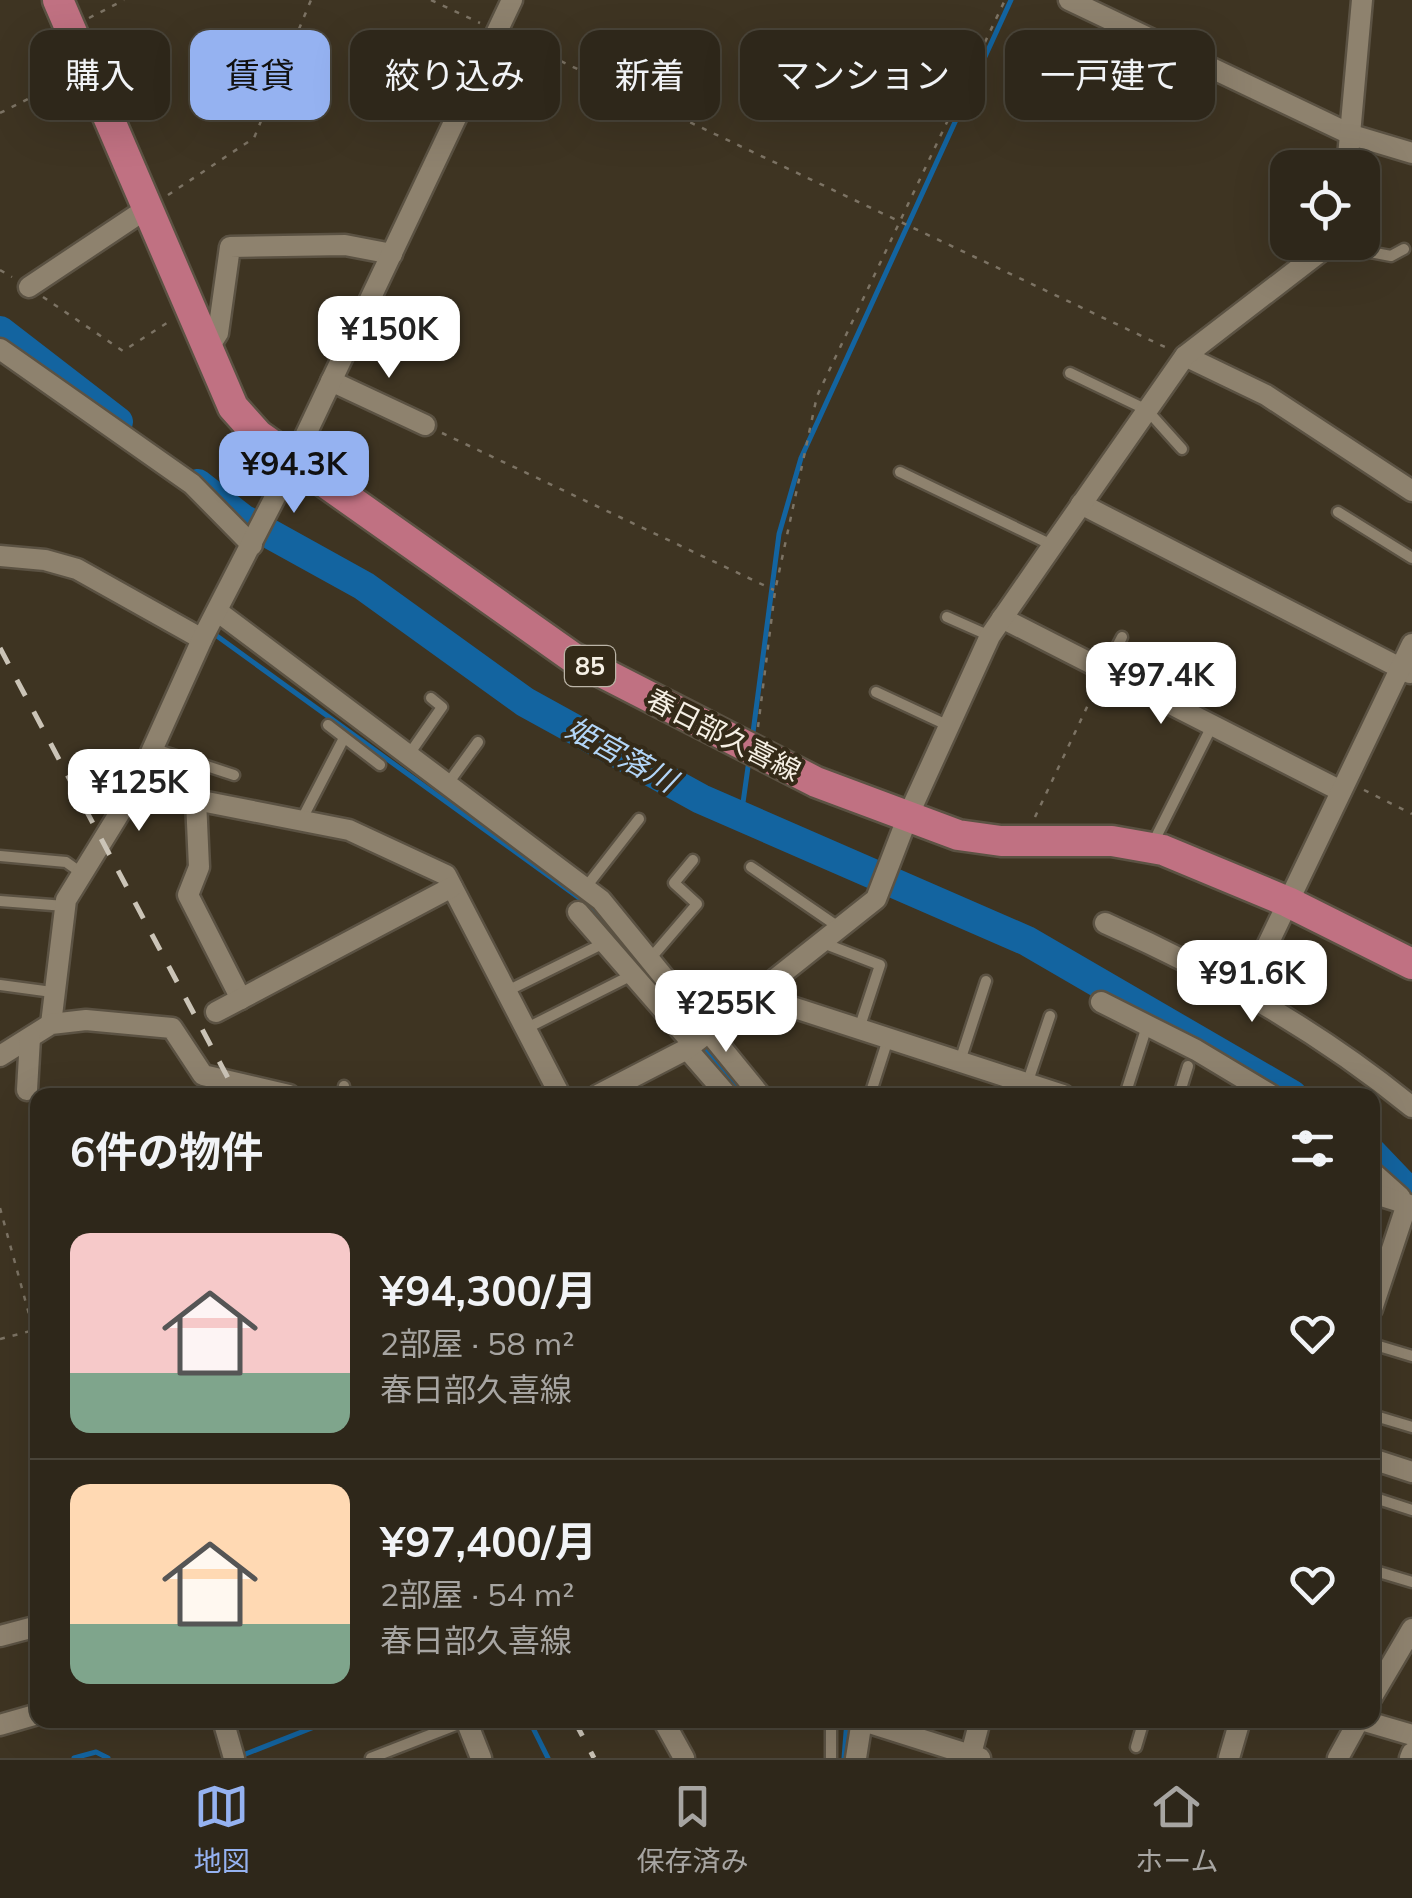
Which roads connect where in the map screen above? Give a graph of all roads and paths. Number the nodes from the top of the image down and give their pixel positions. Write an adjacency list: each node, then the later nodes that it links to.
1 (124, 0): 8 (path)
2 (311, 0): 19 (path)
3 (431, 0): 9 (path)
4 (512, 0): 10 (street)
5 (1005, 0): 20 (path)
6 (1069, 0): 16 (street)
7 (1362, 0): 16 (street)
8 (64, 14)
9 (496, 30)
10 (498, 30)
11 (560, 60): 20 (path)
12 (30, 98): 13 (path)
13 (0, 113)
14 (108, 120): 19 (main road, 春日部久喜線 / 85)
15 (456, 120): 22 (street)
16 (1352, 135): 17 (street); 18 (street)
17 (1350, 150)
18 (1412, 153)
19 (146, 209): 26 (street); 27 (main road, 春日部久喜線 / 85)
20 (901, 221): 30 (path); 45 (path)
21 (1404, 250): 23 (lane)
22 (392, 254): 29 (street); 32 (street)
23 (1380, 254)
24 (1310, 260): 30 (street)
25 (0, 270): 26 (path)
26 (28, 288): 27 (path)
27 (188, 310): 29 (main road, 春日部久喜線 / 85)
28 (0, 349): 41 (street)
29 (206, 352): 36 (main road, 春日部久喜線 / 85)
30 (1184, 356): 33 (street); 38 (street)
31 (1070, 373): 33 (lane)
32 (332, 382): 34 (street); 36 (street)
33 (1147, 410): 35 (lane); 39 (street)
34 (425, 425): 45 (path)
35 (1182, 449)
36 (291, 464): 41 (street); 62 (main road, 春日部久喜線 / 85)
37 (900, 472): 42 (lane)
38 (1412, 490)
39 (1081, 504): 42 (street); 53 (street)
40 (1338, 512): 44 (lane)
41 (253, 542): 46 (street)
42 (1053, 545): 48 (street)
43 (0, 556): 50 (street)
44 (1412, 558)
45 (775, 591): 62 (path)
46 (215, 614): 50 (street); 63 (street)
47 (947, 616): 48 (lane)
48 (996, 627): 52 (street); 57 (street)
49 (1122, 636): 52 (lane)
50 (202, 638): 61 (street)
51 (1412, 644): 53 (street)
52 (1105, 670): 58 (street); 74 (path)
53 (1406, 671): 67 (street)
54 (876, 692): 57 (lane)
55 (431, 698): 63 (lane)
56 (328, 725): 59 (lane)
57 (949, 726): 73 (street)
58 (1213, 726): 67 (street); 75 (lane)
59 (344, 738): 64 (lane); 72 (lane)
60 (478, 742): 66 (lane)
61 (152, 748): 65 (lane); 68 (street)
62 (756, 749): 73 (main road, 春日部久喜線 / 85)
63 (410, 753): 66 (street)
64 (380, 765)
65 (234, 775)
66 (449, 782): 81 (street)
67 (1344, 786): 70 (path); 83 (street)
68 (135, 788): 69 (street); 79 (street)
69 (196, 800): 72 (street); 99 (street)
70 (1412, 814)
71 (639, 819): 81 (lane)
72 (301, 821): 80 (street)
73 (906, 826): 74 (main road, 春日部久喜線 / 85); 87 (street)
74 (1024, 841): 75 (main road, 春日部久喜線 / 85)
75 (1150, 848): 83 (main road, 春日部久喜線 / 85)
76 (0, 856): 79 (lane)
77 (692, 860): 90 (lane)
78 (750, 867): 87 (lane)
79 (80, 872): 84 (street)
80 (452, 887): 96 (street); 99 (street)
81 (586, 887): 90 (street)
82 (0, 901): 84 (lane)
83 (1288, 902): 91 (main road, 春日部久喜線 / 85); 97 (street)
84 (65, 906): 95 (street)
85 (578, 912): 88 (street)
86 (1105, 922): 97 (street)
87 (840, 928): 89 (street)
88 (605, 942): 92 (street); 96 (lane)
89 (822, 942): 98 (street); 106 (lane)
90 (650, 958): 109 (street)
91 (1412, 964)
92 (632, 974): 105 (lane); 109 (street)
93 (986, 981): 111 (lane)
94 (0, 985): 95 (lane)
95 (52, 992): 103 (street)
96 (506, 992): 105 (street)
97 (1245, 992): 125 (street)
98 (755, 995): 106 (street); 109 (street)
99 (241, 999): 101 (street)
100 (1102, 1002): 104 (street)
101 (216, 1012)
102 (1050, 1016): 113 (lane)
103 (51, 1024): 107 (street); 114 (street)
104 (1148, 1026): 121 (lane); 123 (street)
105 (526, 1029): 115 (street)
106 (859, 1029): 108 (street)
107 (30, 1038): 110 (street); 124 (street)
108 (888, 1038): 111 (street); 119 (lane)
109 (699, 1039): 116 (street); 117 (street); 118 (street)
110 (0, 1056)
111 (960, 1062): 113 (street)
112 (1188, 1066): 122 (lane)
113 (1028, 1084): 120 (street)
114 (259, 1088)
115 (556, 1088)
116 (616, 1088)
117 (724, 1088)
118 (752, 1088)
119 (872, 1088)
120 (1040, 1088)
121 (1127, 1088)
122 (1181, 1088)
123 (1258, 1088)
124 (27, 1090)
125 (1412, 1107)
126 (1380, 1179): 128 (street)
127 (1380, 1196): 128 (street)
128 (1410, 1206): 130 (street)
129 (0, 1208): 131 (path)
130 (1380, 1287)
131 (30, 1313)
132 (30, 1331): 133 (path)
133 (0, 1339)
134 (1380, 1346): 135 (lane)
135 (1412, 1356)
136 (1380, 1417): 137 (lane)
137 (1412, 1427)
138 (1380, 1462): 139 (street)
139 (1412, 1472)
140 (1380, 1500): 141 (lane)
141 (1412, 1510)
142 (1380, 1572): 143 (lane)
143 (1412, 1582)
144 (30, 1628): 146 (street)
145 (1412, 1629): 147 (street)
146 (0, 1636)
147 (1380, 1683)
148 (30, 1716): 149 (street)
149 (0, 1725)
150 (1380, 1726): 162 (street)
151 (226, 1728): 165 (street)
152 (448, 1728): 166 (lane)
153 (469, 1728): 167 (street)
154 (668, 1728): 168 (street)
155 (831, 1728): 169 (lane)
156 (860, 1728): 170 (street)
157 (885, 1728): 164 (street)
158 (978, 1728): 164 (street)
159 (1142, 1728): 163 (lane)
160 (1238, 1728): 171 (street)
161 (1355, 1728): 172 (street)
162 (1412, 1736)
163 (1136, 1747)
164 (973, 1757)
165 (234, 1758)
166 (371, 1758)
167 (481, 1758)
168 (684, 1758)
169 (831, 1758)
170 (856, 1758)
171 (1229, 1758)
172 (1338, 1758)

